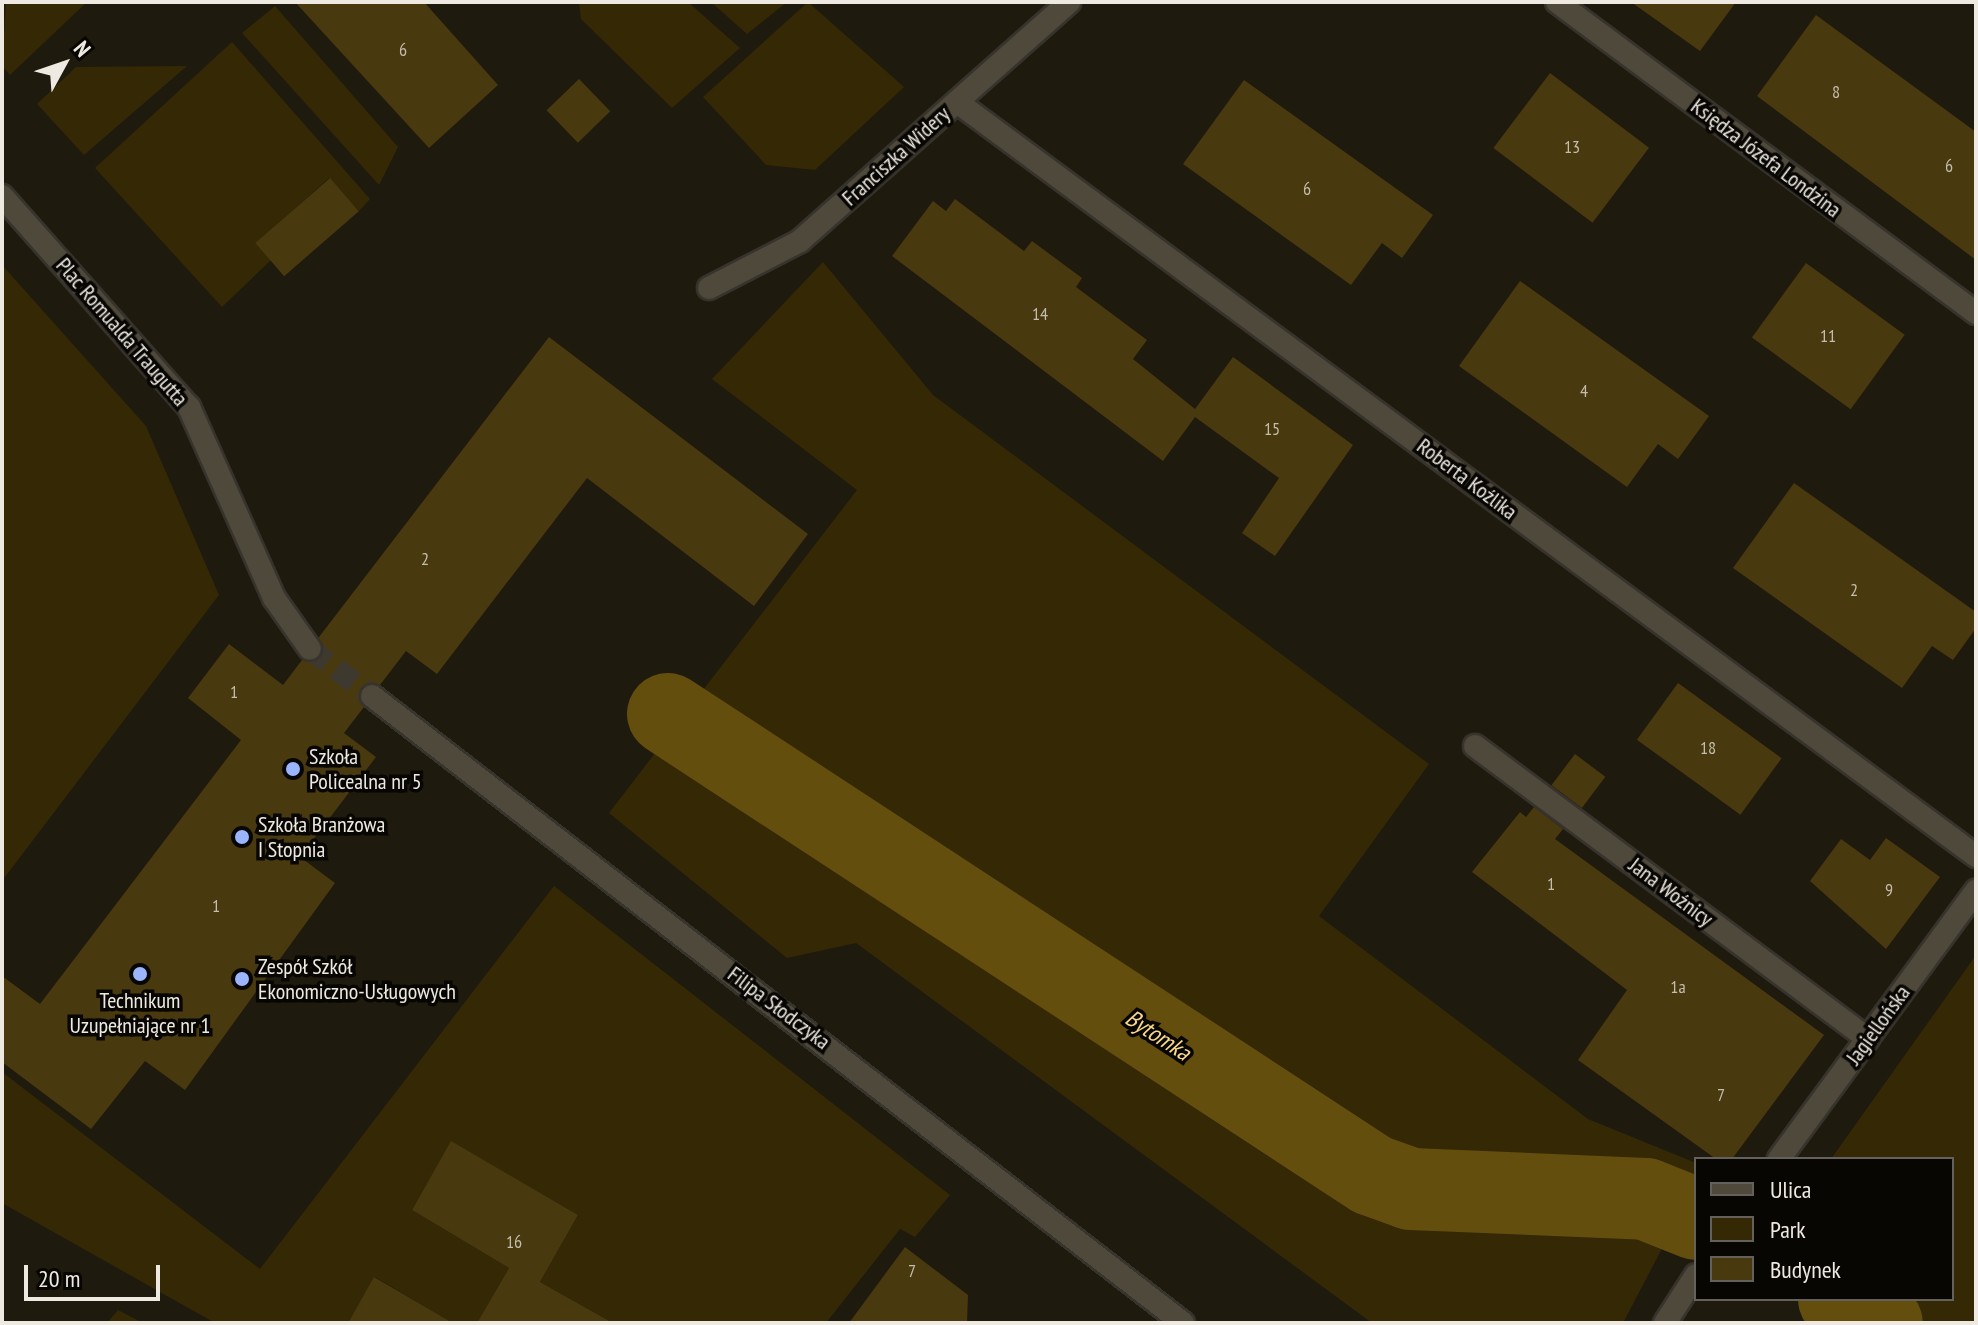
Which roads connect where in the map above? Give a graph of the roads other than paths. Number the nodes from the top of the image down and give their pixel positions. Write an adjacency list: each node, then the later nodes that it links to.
1 (1069, 2): 3 (street, Franciszka Widery)
2 (1557, 2): 6 (street, Księdza Józefa Londzina)
3 (957, 102): 5 (street, Franciszka Widery); 10 (street, Roberta Koźlika)
4 (2, 196): 7 (street, Plac Romualda Traugutta)
5 (709, 288)
6 (1976, 313)
7 (310, 649)
8 (372, 696): 15 (street, Filipa Słodczyka)
9 (1475, 746): 12 (street, Jana Woźnicy)
10 (1976, 856)
11 (1976, 891): 12 (street, Jagiellońska)
12 (1868, 1039): 13 (street, Jagiellońska)
13 (1780, 1157)
14 (1694, 1278): 16 (street)
15 (1183, 1323)
16 (1665, 1323)

